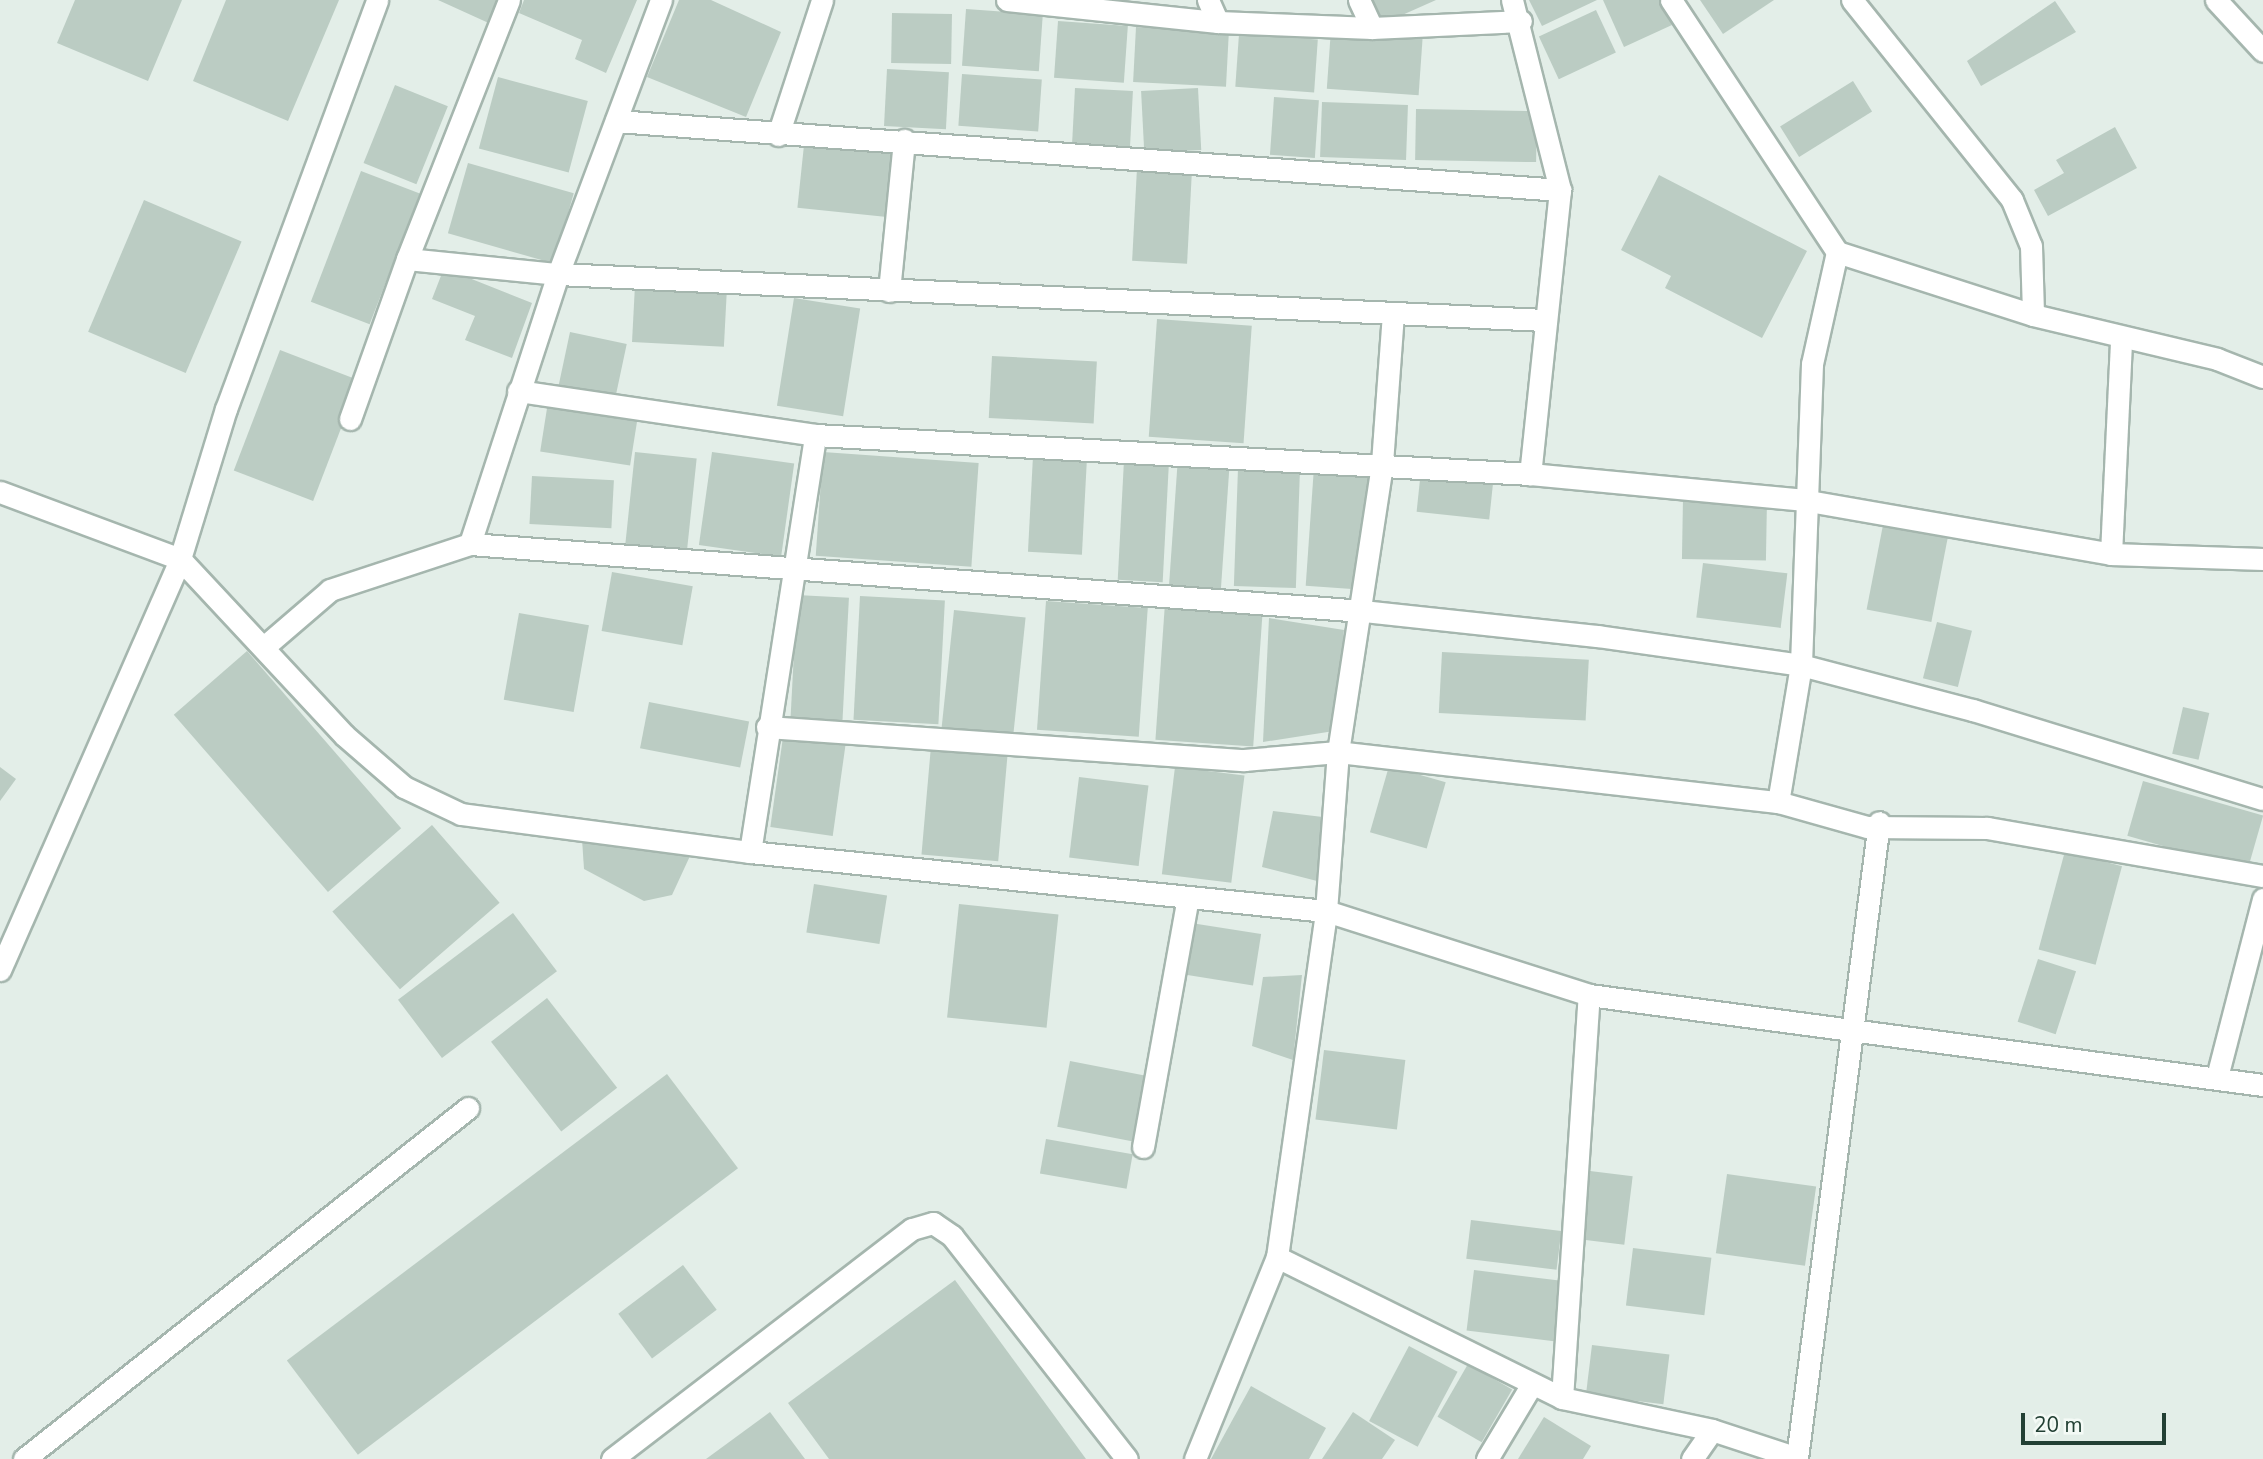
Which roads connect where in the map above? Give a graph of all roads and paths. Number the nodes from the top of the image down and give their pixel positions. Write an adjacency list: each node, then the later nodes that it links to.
1 (377, 0): 38 (street)
2 (509, 0): 21 (street)
3 (662, 0): 16 (street)
4 (822, 0): 17 (street)
5 (1007, 0): 13 (street)
6 (1208, 0): 13 (street)
7 (1359, 0): 14 (street)
8 (1512, 0): 12 (street)
9 (1671, 0): 20 (street)
10 (1853, 0): 25 (street)
11 (2216, 0): 15 (street)
12 (1521, 21): 14 (street); 19 (street)
13 (1217, 22): 14 (street)
14 (1372, 28)
15 (2263, 51)
16 (616, 121): 17 (street); 22 (street)
17 (778, 135): 18 (street)
18 (904, 141): 19 (street); 23 (street)
19 (1560, 190): 26 (street)
20 (1837, 252): 25 (street); 35 (street)
21 (407, 259): 22 (street); 30 (street)
22 (558, 274): 23 (street); 29 (street)
23 (889, 290): 24 (street)
24 (1393, 314): 26 (street); 32 (street)
25 (2033, 315): 27 (street)
26 (1545, 320): 33 (street)
27 (2121, 340): 28 (street); 37 (street)
28 (2263, 377)
29 (518, 391): 31 (street); 36 (street)
30 (350, 419)
31 (815, 435): 32 (street); 40 (street)
32 (1382, 463): 33 (street); 41 (street)
33 (1530, 474): 35 (street)
34 (0, 492): 38 (street)
35 (1803, 500): 37 (street); 43 (street)
36 (470, 544): 40 (street); 42 (street)
37 (2111, 554): 39 (street)
38 (180, 559): 42 (street); 54 (street)
39 (2263, 559)
40 (797, 566): 41 (street); 44 (street)
41 (1363, 611): 43 (street); 45 (street)
42 (265, 646): 49 (street)
43 (1801, 665): 46 (street); 47 (street)
44 (767, 727): 45 (street); 49 (street)
45 (1338, 752): 47 (street); 53 (street)
46 (2263, 799)
47 (1777, 802): 48 (street)
48 (1879, 822): 50 (street); 56 (street)
49 (750, 852): 51 (street)
50 (2263, 876)
51 (1188, 898): 53 (street); 60 (street)
52 (2263, 899): 57 (street)
53 (1326, 911): 55 (street); 61 (street)
54 (0, 970)
55 (1589, 995): 56 (street); 63 (street)
56 (1852, 1033): 57 (street); 71 (street)
57 (2217, 1077): 58 (street)
58 (2263, 1085)
59 (468, 1108): 65 (street)
60 (1143, 1147)
61 (1277, 1257): 62 (street); 68 (street)
62 (1532, 1384): 63 (street); 69 (street)
63 (1562, 1398): 64 (street)
64 (1712, 1430): 70 (street); 71 (street)
65 (24, 1459)
66 (612, 1459): 67 (street)
67 (1127, 1459)
68 (1195, 1459)
69 (1487, 1459)
70 (1692, 1459)
71 (1798, 1459)

